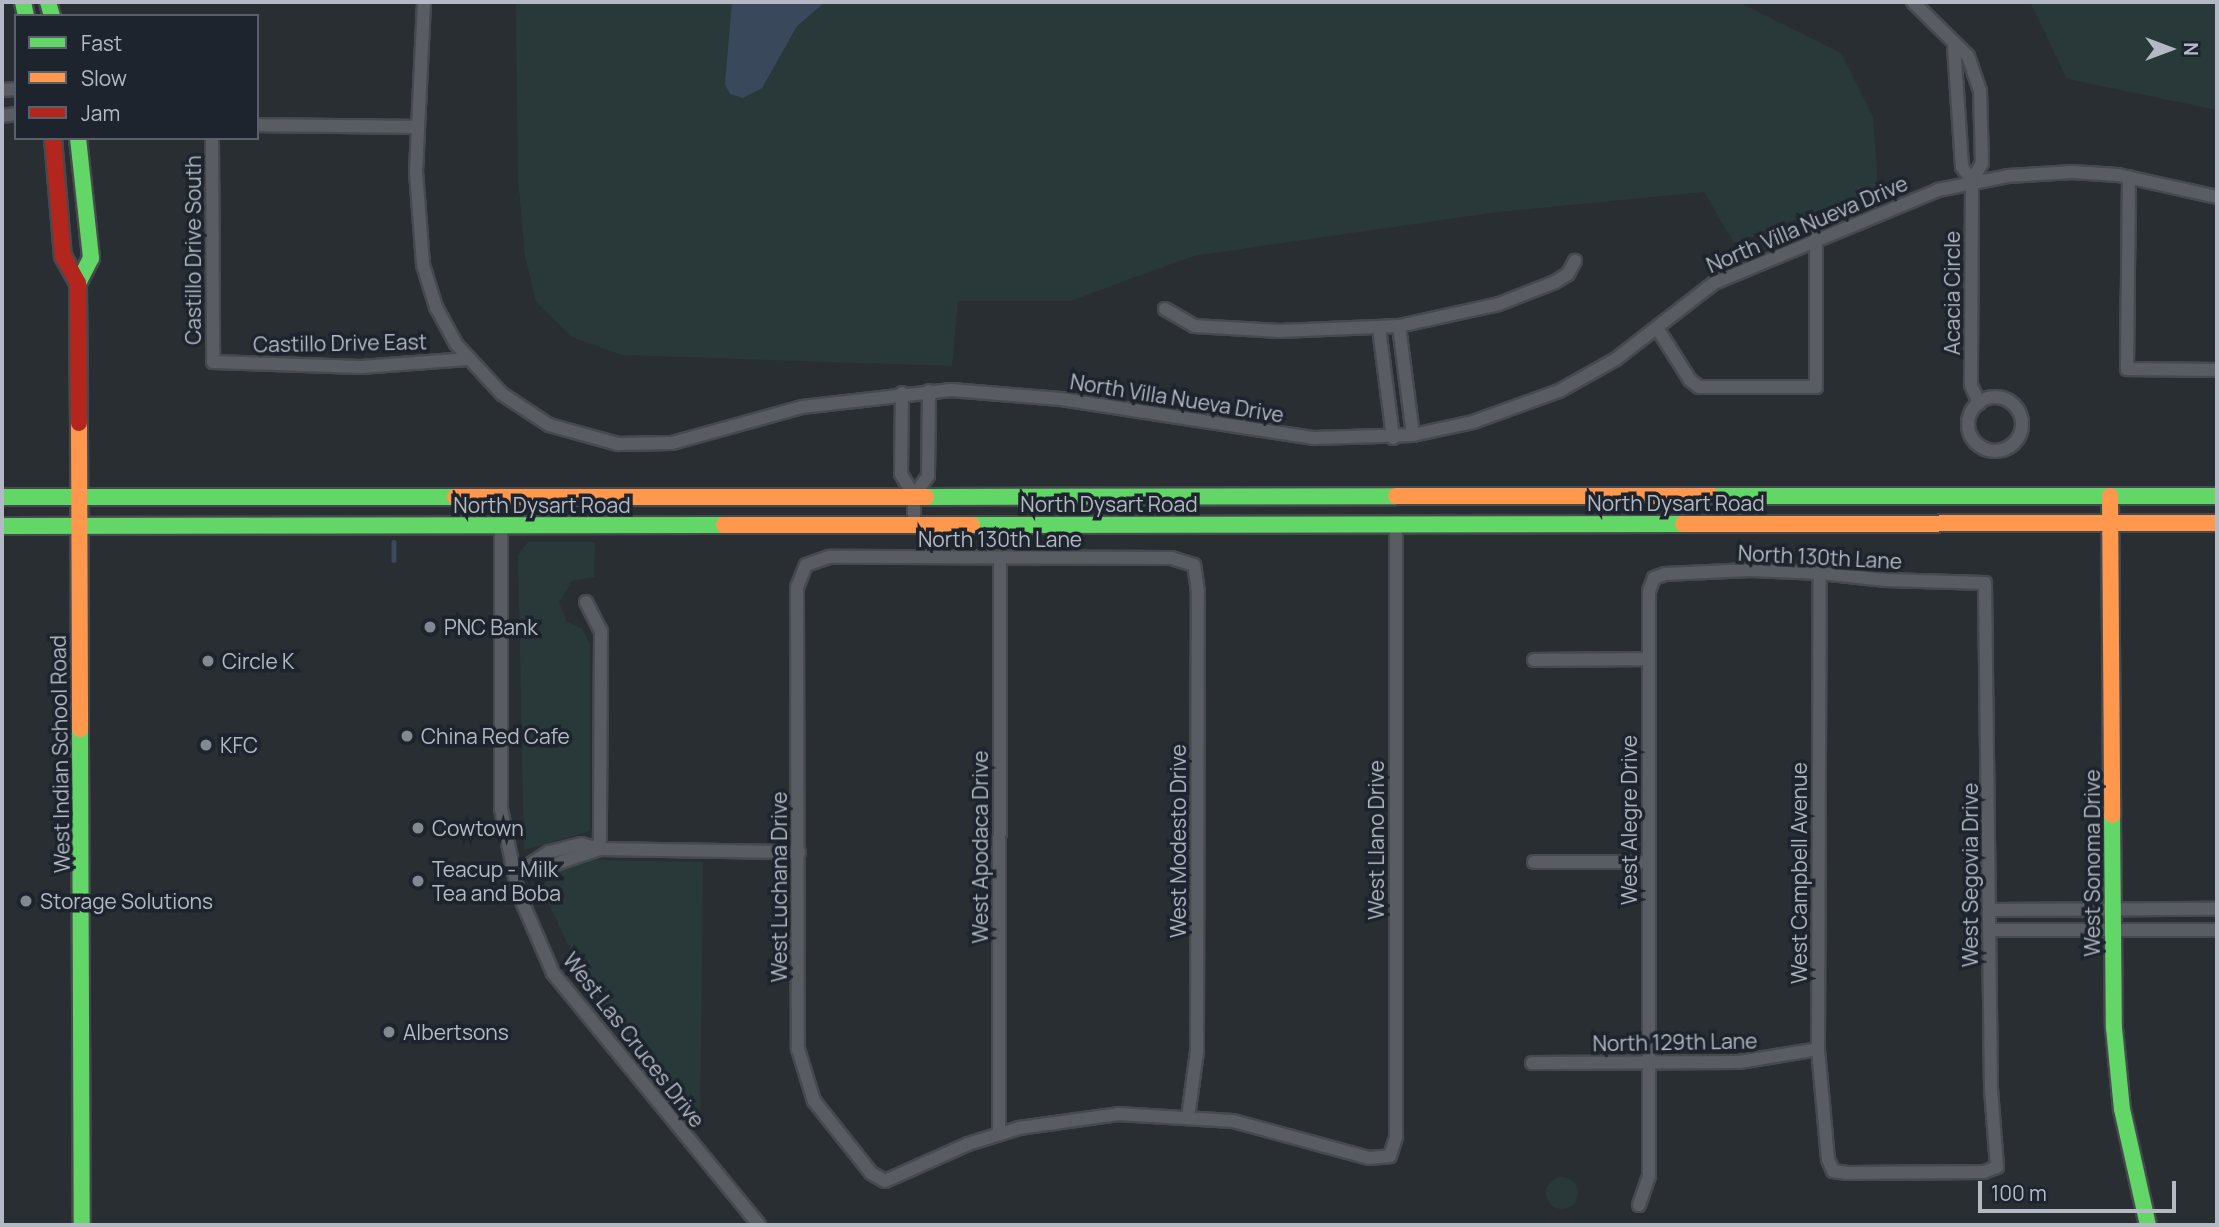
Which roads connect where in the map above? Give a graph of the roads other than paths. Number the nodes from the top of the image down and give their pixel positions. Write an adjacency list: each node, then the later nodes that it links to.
1 (424, 2): 5 (street, North Villa Nueva Drive)
2 (1913, 2): 3 (street)
3 (1954, 46): 10 (street); 10 (street)
4 (259, 125): 5 (street)
5 (416, 127): 19 (street, North Villa Nueva Drive)
6 (53, 140): 14 (main road, West Indian School Road)
7 (78, 140): 14 (main road, West Indian School Road)
8 (212, 140): 20 (street, Castillo Drive South)
9 (2129, 177): 10 (street, North Villa Nueva Drive); 11 (street, North Villa Nueva Drive); 21 (street)
10 (1972, 181): 12 (street, North Villa Nueva Drive); 24 (street, Acacia Circle)
11 (2217, 197)
12 (1816, 237): 18 (street, North Villa Nueva Drive); 18 (street)
13 (1575, 261): 16 (street)
14 (78, 283): 32 (main road, West Indian School Road)
15 (1165, 309): 17 (street)
16 (1399, 326): 17 (street); 25 (street)
17 (1379, 328): 26 (street)
18 (1657, 328): 25 (street, North Villa Nueva Drive)
19 (468, 359): 20 (street, Castillo Drive East); 23 (street, North Villa Nueva Drive)
20 (213, 362)
21 (2217, 370)
22 (929, 391): 23 (street, North Villa Nueva Drive); 26 (street, North Villa Nueva Drive); 28 (street)
23 (902, 393): 28 (street)
24 (1979, 403): 24 (street, Acacia Circle)
25 (1413, 435): 26 (street, North Villa Nueva Drive)
26 (1393, 438)
27 (501, 496): 28 (main road, North Dysart Road); 32 (main road, North Dysart Road); 37 (main road)
28 (914, 496): 29 (main road, North Dysart Road); 38 (street)
29 (2110, 496): 30 (main road, North Dysart Road); 33 (main road, West Sonoma Drive)
30 (2217, 496)
31 (2, 497): 32 (main road, North Dysart Road)
32 (79, 497): 39 (main road, West Indian School Road)
33 (2111, 523): 34 (main road, North Dysart Road); 35 (main road, North Dysart Road); 59 (main road, West Sonoma Drive)
34 (2217, 523)
35 (1396, 524): 38 (main road, North Dysart Road); 66 (street, West Llano Drive)
36 (2, 526): 39 (main road, North Dysart Road)
37 (501, 526): 38 (main road, North Dysart Road); 39 (main road, North Dysart Road); 56 (street, West Las Cruces Drive)
38 (914, 526)
39 (80, 527): 70 (main road, West Indian School Road)
40 (1000, 559): 41 (street, North 130th Lane); 42 (street, North 130th Lane); 67 (street, West Apodaca Drive)
41 (806, 565): 51 (street, West Luchana Drive)
42 (1194, 565): 66 (street, West Modesto Drive)
43 (1820, 573): 44 (street, North 130th Lane); 45 (street, North 130th Lane); 63 (street, West Campbell Avenue)
44 (1654, 578): 47 (street, West Alegre Drive)
45 (1985, 583): 58 (street, West Segovia Drive)
46 (586, 602): 50 (street)
47 (1648, 659): 48 (street); 54 (street, West Alegre Drive)
48 (1534, 660)
49 (570, 846): 50 (street); 52 (street); 55 (street)
50 (600, 849): 51 (street); 52 (street)
51 (799, 852): 67 (street, West Luchana Drive)
52 (573, 860): 55 (street)
53 (1534, 862): 54 (street)
54 (1648, 862): 65 (street, West Alegre Drive)
55 (533, 863): 56 (street)
56 (511, 868): 71 (street, West Las Cruces Drive)
57 (2217, 909): 59 (street)
58 (1990, 910): 59 (street); 60 (street, West Segovia Drive)
59 (2114, 910): 61 (main road, West Sonoma Drive)
60 (1990, 930): 61 (street); 68 (street, West Segovia Drive)
61 (2114, 930): 62 (street); 72 (main road, West Sonoma Drive)
62 (2217, 930)
63 (1818, 1049): 65 (street, North 129th Lane); 68 (street, West Campbell Avenue)
64 (1532, 1063): 65 (street, North 129th Lane)
65 (1648, 1063): 69 (street, West Alegre Drive)
66 (1188, 1116): 67 (street)
67 (999, 1134)
68 (1833, 1171)
69 (1639, 1205)
70 (82, 1225)
71 (759, 1225)
72 (2148, 1225)

